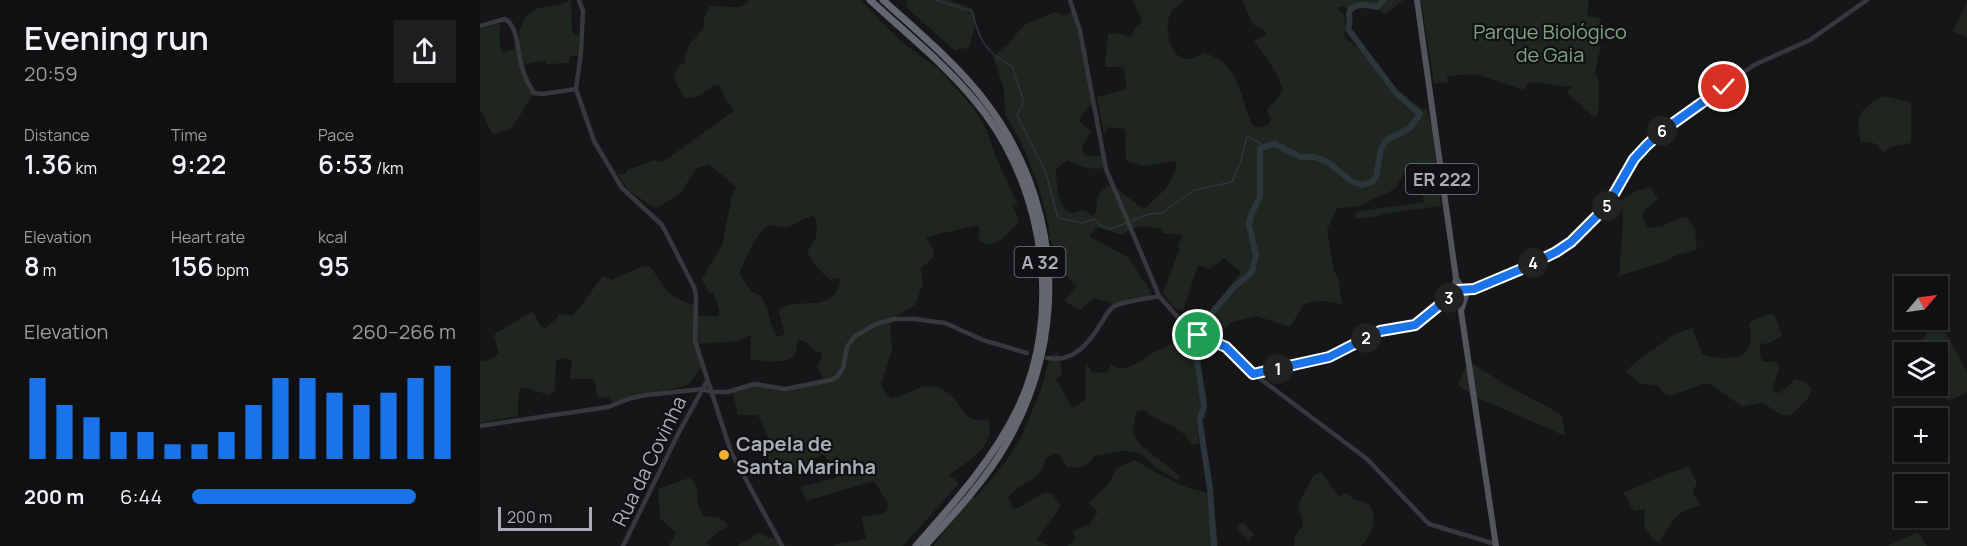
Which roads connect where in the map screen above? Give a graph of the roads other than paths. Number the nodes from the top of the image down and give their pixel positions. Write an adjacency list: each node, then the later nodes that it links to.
1 (579, 0): 8 (street)
2 (870, 0): 23 (highway, A 32)
3 (883, 0): 24 (highway, A 32)
4 (1070, 0): 11 (street)
5 (1416, 0): 9 (main road, ER 222)
6 (1867, 0): 10 (street)
7 (480, 26): 8 (street)
8 (576, 89): 16 (street)
9 (1456, 276): 10 (main road, ER 222); 12 (street)
10 (1460, 295): 12 (street); 20 (main road, ER 222)
11 (1159, 296): 14 (street); 15 (street)
12 (1447, 300): 15 (street)
13 (1027, 353): 18 (street)
14 (1047, 358)
15 (1253, 374): 20 (street)
16 (707, 381): 17 (street, Rua da Covinha); 18 (street)
17 (702, 389): 18 (street); 19 (street); 21 (street, Rua da Covinha)
18 (712, 392): 22 (street)
19 (480, 426)
20 (1495, 545)
21 (623, 546)
22 (782, 546)
23 (916, 546)
24 (925, 546)

